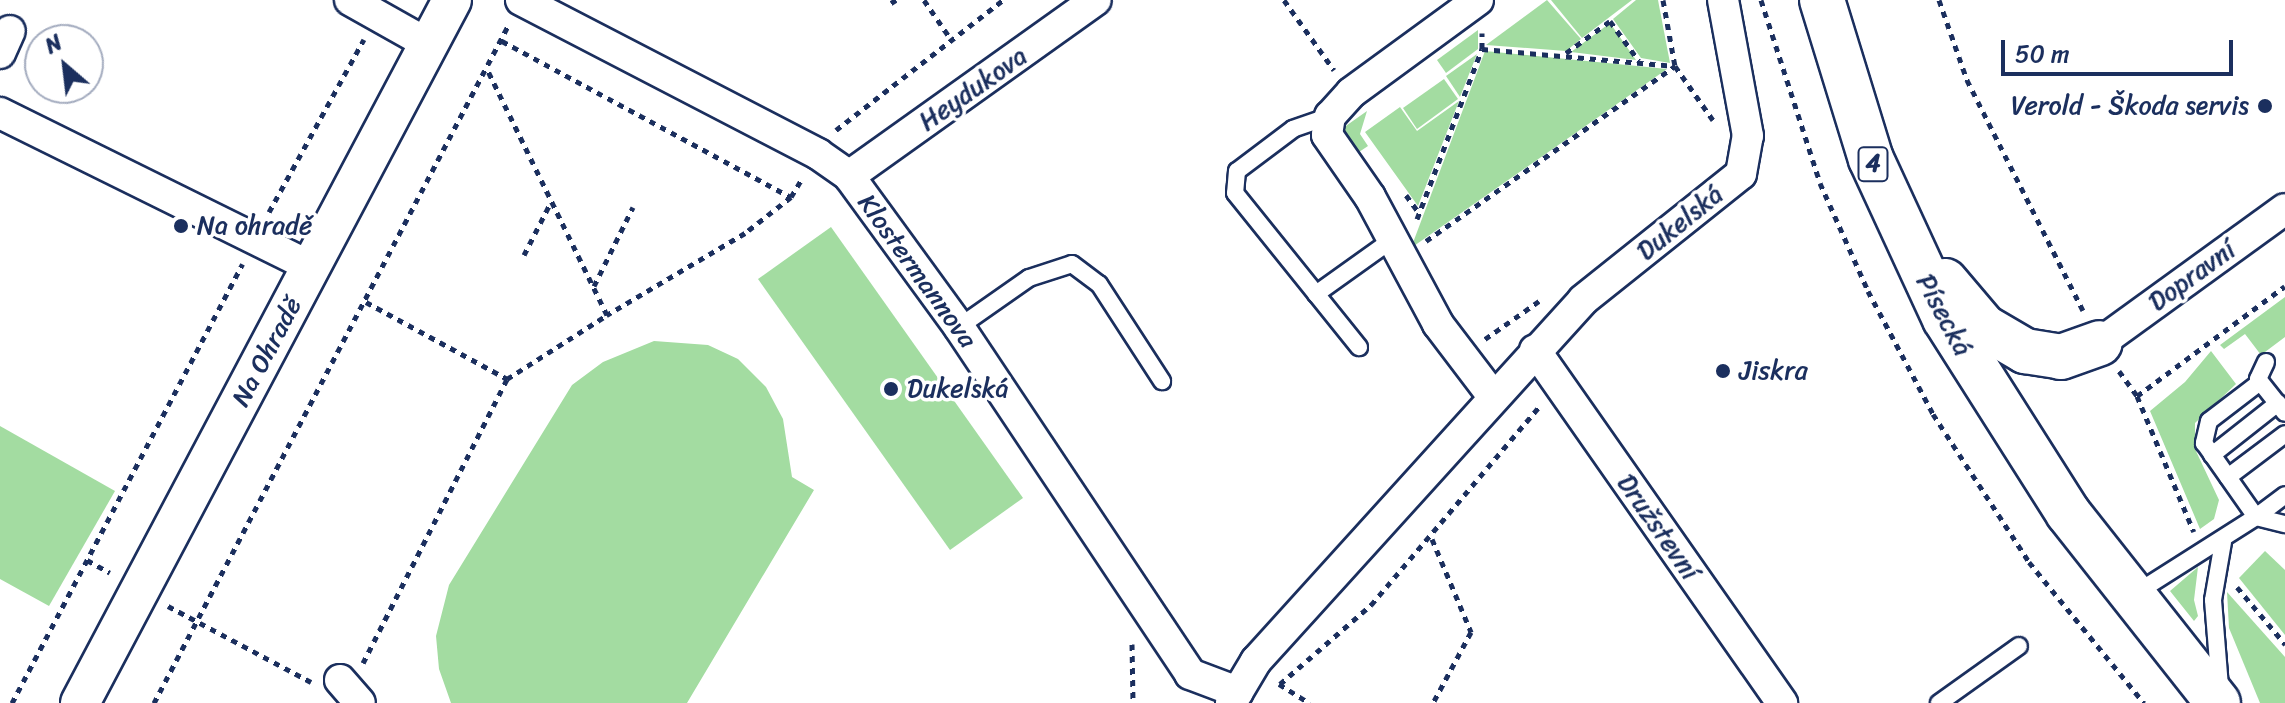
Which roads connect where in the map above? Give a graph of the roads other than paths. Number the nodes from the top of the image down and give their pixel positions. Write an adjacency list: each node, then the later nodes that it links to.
1 (350, 0): 8 (street)
2 (452, 0): 8 (street, Na Ohradě)
3 (1096, 0): 11 (street, Heydukova)
4 (1478, 0): 10 (street)
5 (1723, 0): 20 (street, Dukelská)
6 (1822, 0): 13 (main road, Písecká / 4)
7 (517, 7): 11 (street, Klostermannova)
8 (428, 44): 15 (street, Na Ohradě)
9 (0, 113): 15 (street)
10 (1330, 116): 14 (street); 16 (lane)
11 (849, 176): 17 (street, Klostermannova)
12 (2285, 209): 18 (street, Dopravní)
13 (1895, 215): 18 (main road); 33 (main road, Písecká / 4)
14 (1398, 248): 16 (lane); 24 (street)
15 (312, 267): 37 (street, Na Ohradě)
16 (1316, 294): 19 (lane)
17 (959, 327): 22 (lane); 36 (street, Klostermannova)
18 (2100, 343)
19 (1359, 347)
20 (1535, 350): 24 (street, Dukelská); 39 (street, Družstevní)
21 (2266, 362): 23 (lane)
22 (1162, 381)
23 (2260, 382): 25 (lane); 27 (lane)
24 (1492, 395): 36 (street, Dukelská)
25 (2281, 408): 27 (lane)
26 (2285, 434): 28 (lane)
27 (2212, 455): 28 (lane)
28 (2228, 477): 30 (lane)
29 (2285, 495): 30 (lane)
30 (2256, 517): 31 (lane); 32 (lane)
31 (2285, 524)
32 (2223, 542): 33 (lane); 41 (lane)
33 (2132, 596): 41 (main road, 4)
34 (2019, 646): 40 (lane)
35 (340, 680): 38 (street)
36 (1239, 699)
37 (80, 703)
38 (360, 703)
39 (1782, 703)
40 (1939, 703)
41 (2220, 703)

